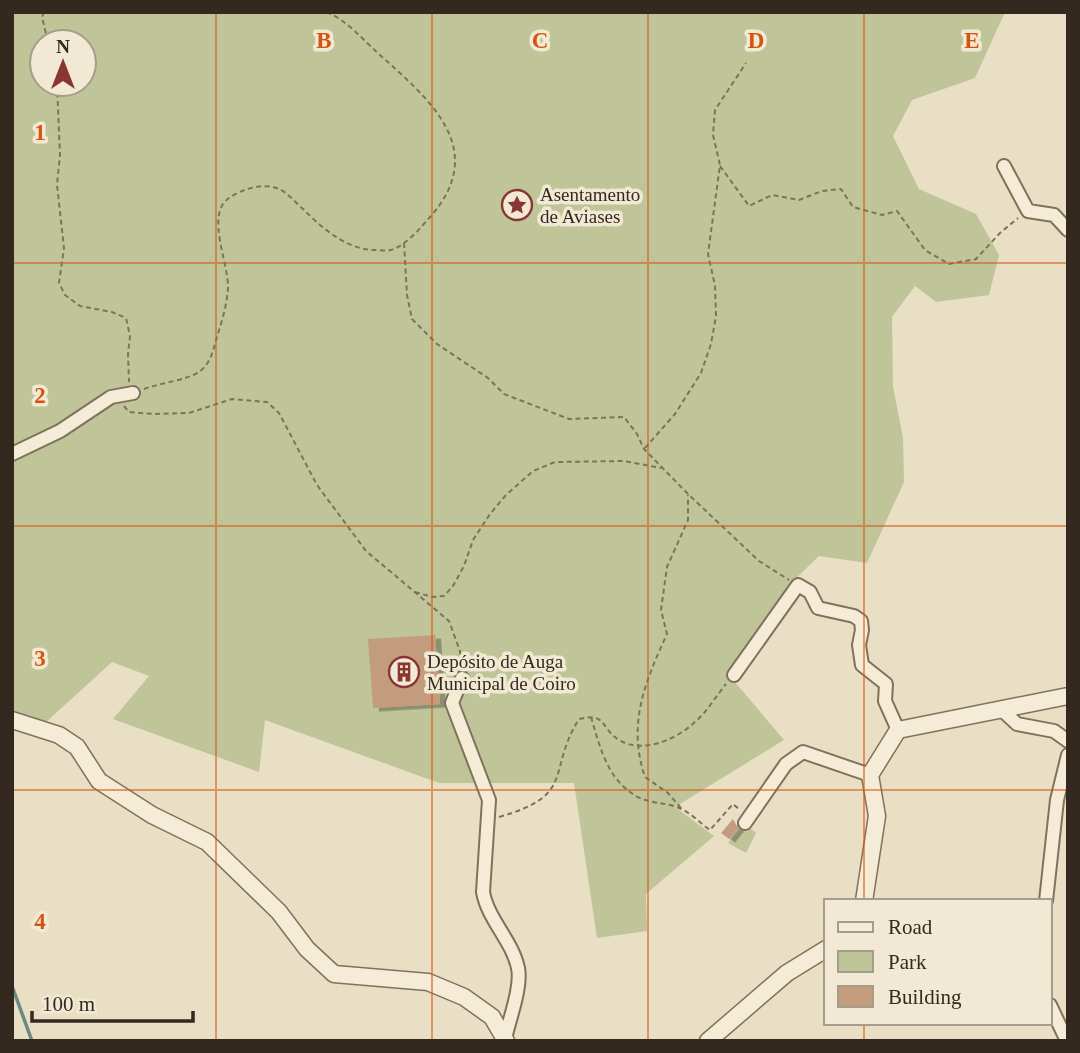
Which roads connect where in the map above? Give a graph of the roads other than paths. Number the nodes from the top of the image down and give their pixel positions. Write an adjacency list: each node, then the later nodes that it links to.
1 (1004, 166): 2 (street)
2 (1068, 230)
3 (133, 393): 4 (street)
4 (12, 454)
5 (734, 675): 10 (street)
6 (461, 678): 19 (street)
7 (1068, 696): 8 (street)
8 (1002, 710): 10 (street); 11 (street)
9 (12, 720): 19 (street)
10 (898, 730): 13 (street)
11 (1068, 741)
12 (1068, 755): 16 (street)
13 (870, 775): 14 (street); 15 (street)
14 (747, 820)
15 (864, 899)
16 (1046, 899)
17 (824, 950): 20 (street)
18 (1052, 1009): 21 (street)
19 (505, 1040)
20 (708, 1041)
21 (1067, 1041)

